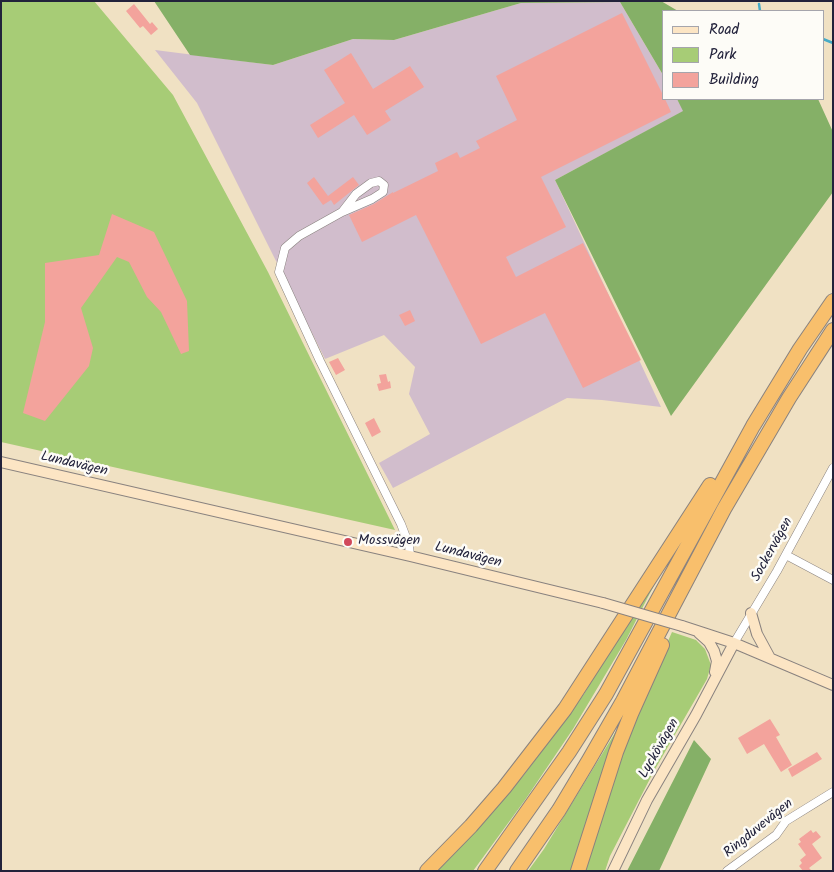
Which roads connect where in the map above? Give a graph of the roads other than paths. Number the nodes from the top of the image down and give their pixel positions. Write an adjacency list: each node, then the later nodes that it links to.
1 (342, 212): 1 (street); 9 (street)
2 (833, 300): 4 (highway)
3 (833, 330): 7 (highway)
4 (753, 426): 18 (highway); 19 (highway)
5 (1, 462): 9 (main road, Lundavägen)
6 (833, 468): 8 (street, Sockervägen)
7 (724, 509): 20 (highway); 21 (highway)
8 (786, 555): 10 (street); 11 (street, Sockervägen)
9 (410, 556): 12 (main road, Lundavägen, bridge)
10 (833, 580)
11 (751, 613): 13 (street, Sockervägen); 14 (main road)
12 (694, 630): 13 (main road, Lundavägen); 16 (main road)
13 (734, 643): 14 (main road, Lundavägen); 16 (main road, Lyckövägen)
14 (771, 659): 15 (main road, Lundavägen)
15 (833, 685)
16 (710, 689): 22 (main road, Lyckövägen)
17 (833, 792): 23 (street, Ringduvevägen)
18 (427, 871)
19 (485, 871)
20 (516, 871)
21 (578, 871)
22 (613, 871)
23 (727, 871)

